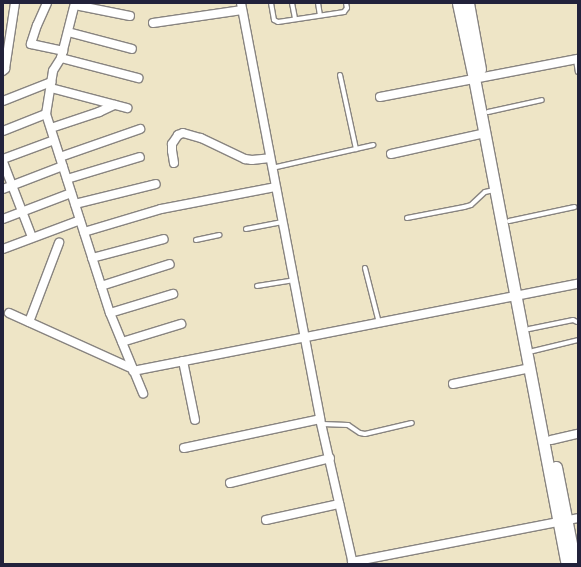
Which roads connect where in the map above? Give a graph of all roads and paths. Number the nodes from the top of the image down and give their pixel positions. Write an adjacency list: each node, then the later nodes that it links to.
1 (15, 3): 20 (street)
2 (47, 3): 18 (street)
3 (271, 3): 13 (lane)
4 (292, 3): 13 (lane)
5 (318, 3): 11 (lane)
6 (346, 3): 11 (lane)
7 (458, 3): 15 (street)
8 (468, 3): 15 (street)
9 (75, 4): 12 (street); 16 (street)
10 (241, 6): 14 (street); 43 (street)
11 (320, 15): 13 (lane)
12 (130, 16)
13 (295, 19)
14 (153, 23)
15 (468, 26): 24 (street)
16 (68, 32): 17 (street); 18 (street)
17 (132, 49)
18 (62, 55): 23 (street); 25 (street)
19 (577, 60): 21 (lane); 24 (street)
20 (3, 71)
21 (578, 72)
22 (340, 75): 39 (lane)
23 (138, 78)
24 (478, 78): 26 (street); 31 (street); 36 (street)
25 (51, 85): 28 (street); 29 (street); 32 (street)
26 (380, 97)
27 (542, 100): 31 (lane)
28 (3, 101)
29 (114, 105): 30 (street); 33 (street)
30 (127, 108)
31 (488, 112): 62 (street)
32 (46, 114): 33 (street); 35 (street)
33 (51, 128): 37 (street)
34 (140, 129): 41 (street)
35 (3, 131)
36 (485, 134): 40 (street); 53 (street)
37 (54, 140): 41 (street); 44 (street)
38 (373, 145): 39 (lane)
39 (356, 149): 47 (lane)
40 (391, 154)
41 (60, 157): 46 (street)
42 (140, 157): 48 (street)
43 (270, 158): 45 (street); 47 (street)
44 (3, 161): 50 (street)
45 (174, 162)
46 (63, 166): 48 (street); 50 (street)
47 (272, 168): 51 (street)
48 (67, 179): 54 (street)
49 (156, 184): 55 (street)
50 (12, 185): 52 (street); 57 (street)
51 (275, 187): 61 (street); 64 (street)
52 (3, 189)
53 (495, 190): 58 (lane); 79 (street)
54 (72, 193): 55 (street); 57 (street)
55 (75, 204): 60 (street)
56 (575, 207): 62 (lane)
57 (22, 211): 59 (street); 66 (street)
58 (407, 218)
59 (3, 219)
60 (80, 220): 64 (street); 66 (street)
61 (282, 222): 63 (lane); 74 (street)
62 (509, 222): 79 (street)
63 (246, 229)
64 (84, 232): 71 (street)
65 (219, 235): 68 (lane)
66 (32, 237): 70 (street)
67 (164, 239): 71 (street)
68 (196, 240)
69 (59, 243): 82 (street)
70 (3, 248)
71 (92, 258): 76 (street)
72 (170, 264): 76 (street)
73 (365, 268): 84 (lane)
74 (293, 280): 77 (lane); 87 (street)
75 (578, 284): 79 (street)
76 (101, 286): 80 (street)
77 (257, 286)
78 (173, 294): 80 (street)
79 (519, 296): 84 (street); 86 (street); 92 (street)
80 (110, 313): 89 (street)
81 (9, 314): 82 (street)
82 (29, 322): 93 (street)
83 (577, 322): 86 (lane)
84 (379, 323): 87 (street)
85 (181, 324): 89 (street)
86 (529, 328): 90 (street)
87 (306, 337): 91 (street); 97 (street)
88 (578, 340): 90 (lane)
89 (122, 342): 93 (street)
90 (533, 350): 100 (street)
91 (183, 361): 93 (street); 96 (street)
92 (530, 368): 94 (street); 106 (street)
93 (132, 369): 95 (street)
94 (453, 384)
95 (143, 393)
96 (195, 420)
97 (321, 421): 98 (lane); 101 (street); 102 (street)
98 (412, 423)
99 (578, 434): 100 (street)
100 (551, 440): 106 (street)
101 (184, 448)
102 (330, 458): 103 (street); 104 (street)
103 (230, 483)
104 (339, 504): 105 (street); 107 (street)
105 (266, 520)
106 (568, 520): 107 (street); 108 (street); 109 (street)
107 (352, 563)
108 (567, 564)
109 (575, 564)

